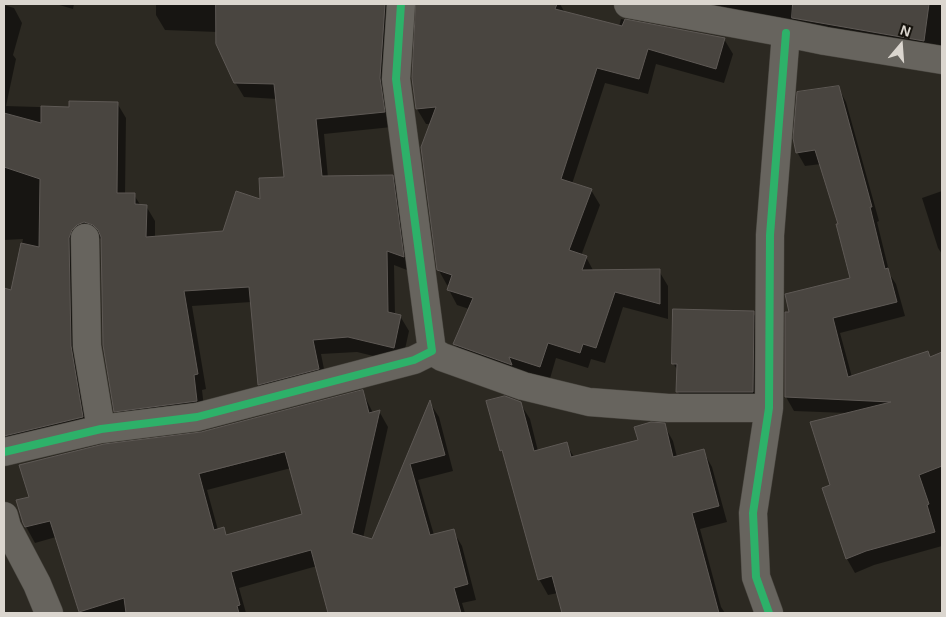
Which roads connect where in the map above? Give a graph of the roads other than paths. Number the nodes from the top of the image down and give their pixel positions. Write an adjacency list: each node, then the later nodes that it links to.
1 (401, 4): 6 (street)
2 (628, 4): 3 (street)
3 (786, 32): 4 (street); 7 (street)
4 (942, 60)
5 (85, 238): 8 (street)
6 (432, 351): 7 (street); 8 (street)
7 (769, 408): 12 (street)
8 (101, 429): 9 (street)
9 (4, 452)
10 (4, 516): 11 (street)
11 (49, 613)
12 (769, 613)

